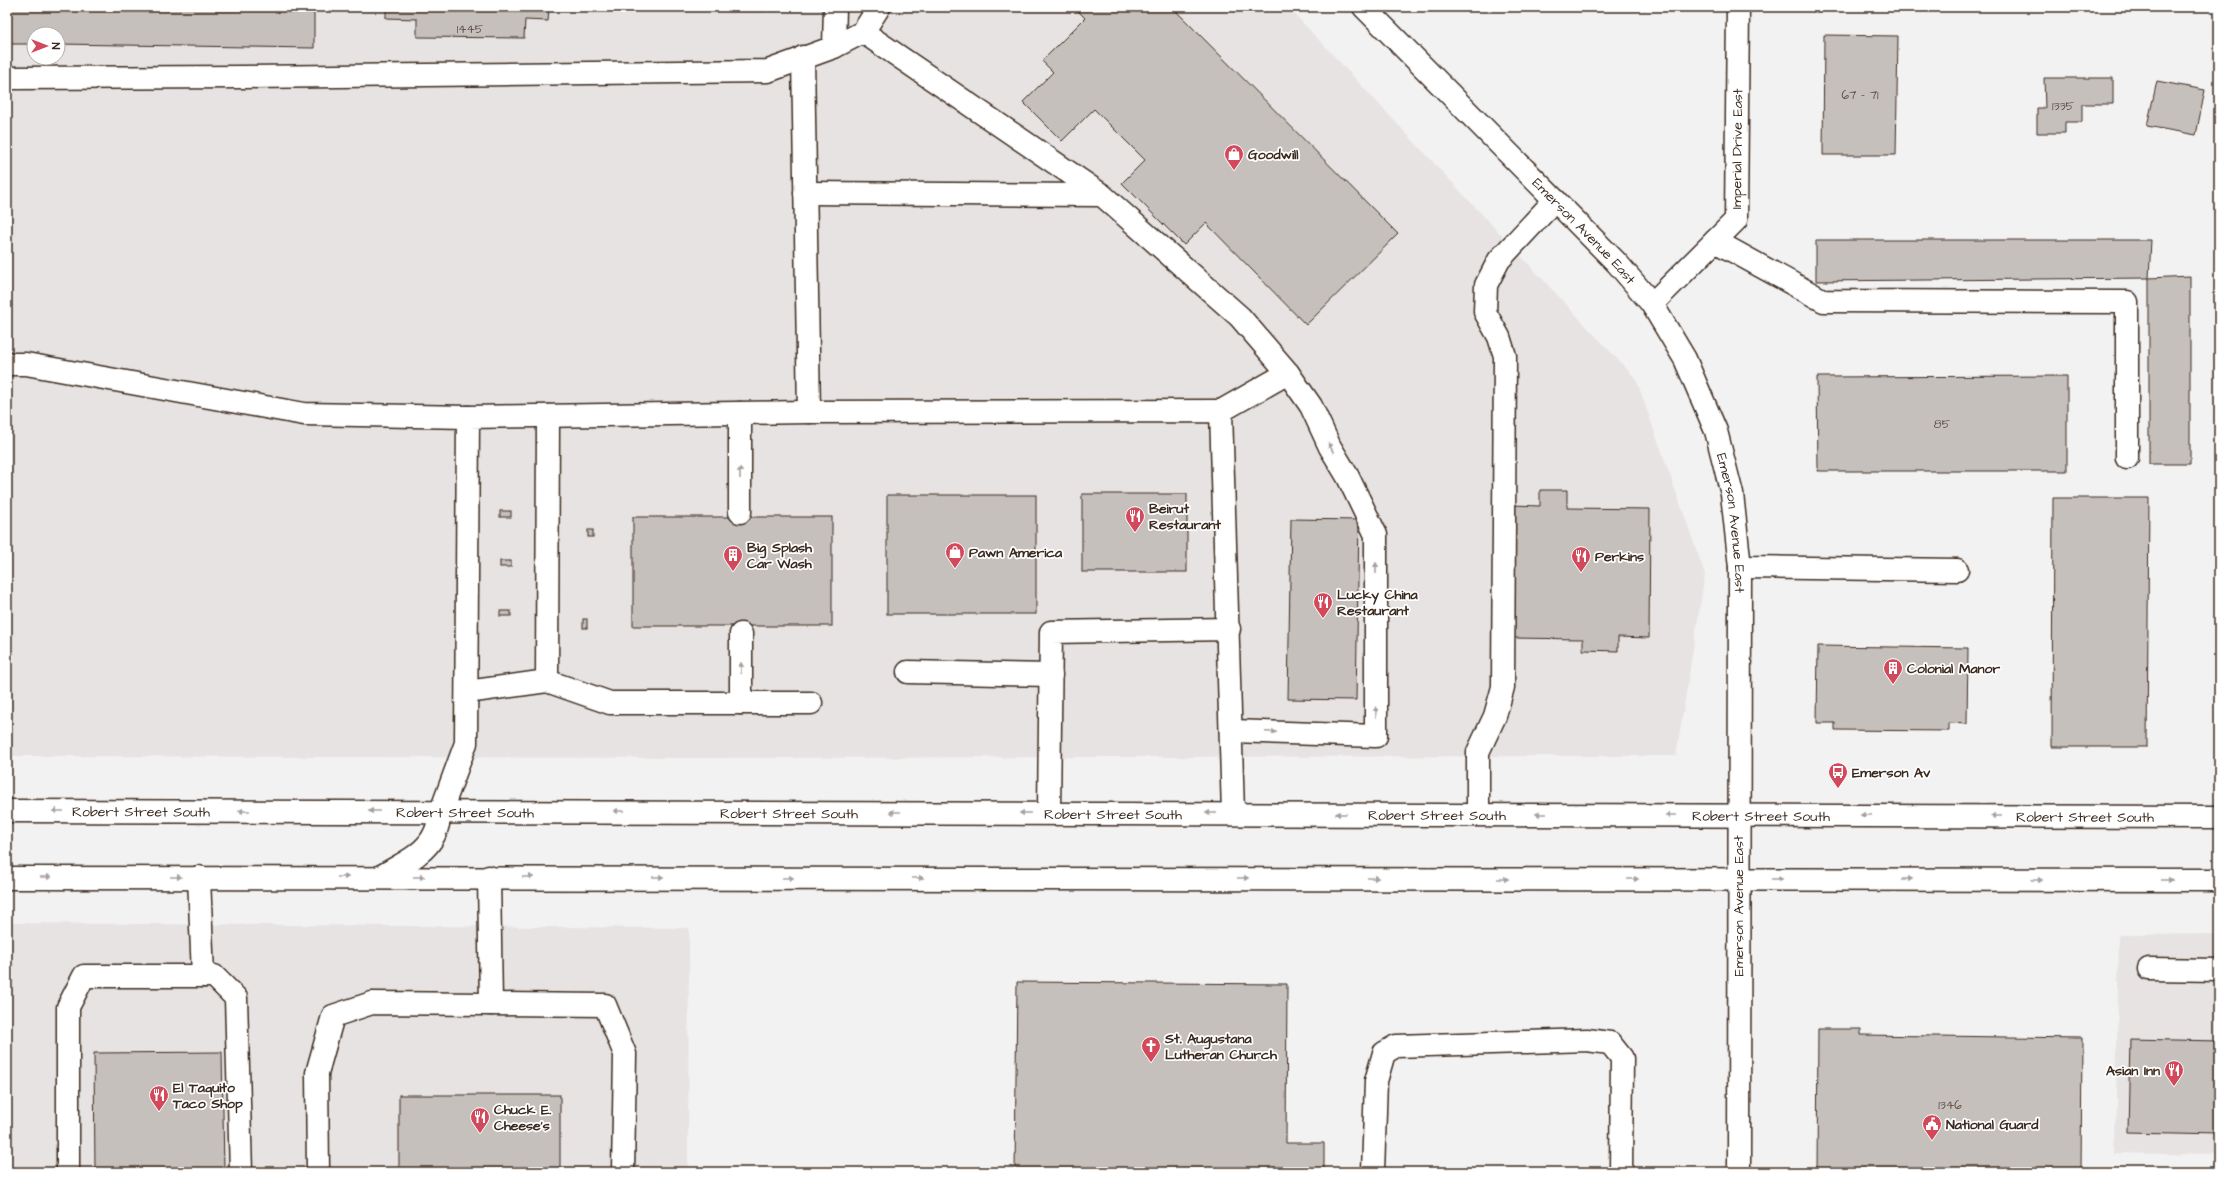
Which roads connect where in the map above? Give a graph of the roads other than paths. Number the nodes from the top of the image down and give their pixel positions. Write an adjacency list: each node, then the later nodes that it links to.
1 (834, 7): 6 (main road)
2 (879, 7): 5 (main road)
3 (1364, 7): 11 (main road, Emerson Avenue East)
4 (1738, 7): 12 (main road, Imperial Drive East)
5 (862, 32): 6 (main road); 10 (main road)
6 (834, 47): 7 (main road)
7 (803, 57): 8 (main road); 9 (main road)
8 (7, 78)
9 (805, 193): 10 (main road); 17 (main road)
10 (1102, 195): 15 (main road)
11 (1555, 200): 13 (main road, Emerson Avenue East); 38 (main road)
12 (1715, 241): 13 (main road, Imperial Drive East); 21 (main road)
13 (1652, 304): 23 (main road, Emerson Avenue East)
14 (7, 364): 20 (main road)
15 (1288, 373): 16 (main road); 33 (main road, one-way to 15)
16 (1221, 411): 17 (main road); 25 (main road)
17 (810, 412): 18 (main road)
18 (740, 413): 19 (main road); 22 (main road, one-way to 18)
19 (548, 416): 20 (main road); 29 (main road)
20 (468, 417): 30 (main road)
21 (2127, 458)
22 (740, 512)
23 (1740, 567): 24 (main road); 39 (main road, Emerson Avenue East)
24 (1957, 570)
25 (1229, 629): 28 (main road); 33 (main road)
26 (741, 634): 31 (main road, one-way to 26)
27 (908, 672): 28 (main road)
28 (1051, 675): 36 (main road)
29 (547, 681): 30 (main road); 31 (main road)
30 (467, 692): 35 (main road)
31 (741, 703): 32 (main road)
32 (811, 703)
33 (1232, 731): 37 (main road)
34 (7, 811): 35 (main road, Robert Street South, one-way to 34)
35 (441, 811): 36 (main road, Robert Street South, one-way to 35); 42 (main road)
36 (1049, 813): 37 (main road, Robert Street South, one-way to 36)
37 (1233, 813): 38 (main road, Robert Street South, one-way to 37)
38 (1478, 814): 39 (main road, Robert Street South, one-way to 38)
39 (1738, 815): 40 (main road, Robert Street South, one-way to 39); 45 (main road, Emerson Avenue East)
40 (2219, 817)
41 (199, 877): 42 (main road, one-way to 42); 44 (main road, one-way to 41); 49 (main road)
42 (380, 877): 43 (main road, one-way to 43)
43 (489, 877): 45 (main road, one-way to 45); 50 (main road)
44 (7, 878)
45 (1738, 879): 46 (main road, one-way to 46); 57 (main road, Emerson Avenue East)
46 (2219, 880)
47 (2149, 969): 48 (main road)
48 (2219, 970)
49 (203, 976): 51 (main road); 52 (main road)
50 (491, 1004): 53 (main road); 54 (main road)
51 (68, 1172)
52 (241, 1172)
53 (318, 1172)
54 (623, 1172)
55 (1373, 1172): 56 (main road)
56 (1622, 1172)
57 (1739, 1172)

